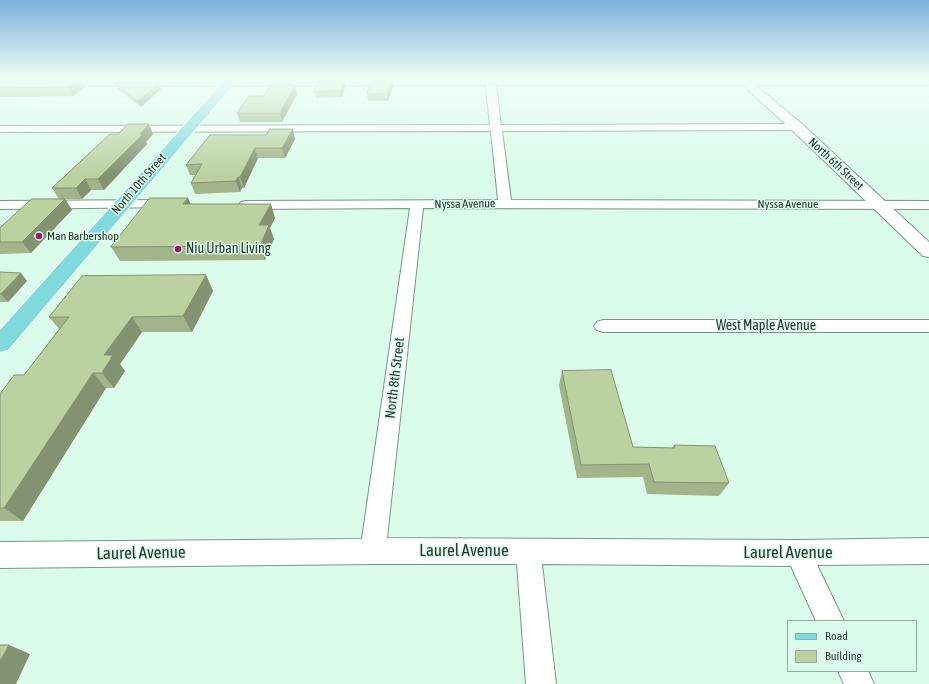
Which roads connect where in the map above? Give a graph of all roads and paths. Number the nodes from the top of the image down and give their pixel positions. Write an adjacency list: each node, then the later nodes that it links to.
1 (204, 111): 6 (main road, North 10th Street)
2 (494, 111): 7 (street)
3 (778, 111): 4 (street, North 6th Street)
4 (797, 128): 7 (street); 14 (street, North 6th Street)
5 (0, 129): 6 (street)
6 (188, 129): 7 (street); 8 (main road, North 10th Street)
7 (496, 129): 11 (street)
8 (122, 204): 9 (street); 12 (street); 19 (main road, North 10th Street)
9 (183, 204)
10 (230, 204): 13 (street, Nyssa Avenue)
11 (505, 204): 13 (street, Nyssa Avenue); 14 (street, Nyssa Avenue)
12 (0, 205)
13 (417, 205): 21 (street, North 8th Street)
14 (879, 205): 15 (street, Nyssa Avenue); 16 (street, North 6th Street)
15 (929, 205)
16 (929, 252)
17 (602, 326): 18 (street, West Maple Avenue)
18 (929, 326)
19 (7, 328): 20 (main road, North 10th Street)
20 (0, 344)
21 (373, 551): 22 (street, Laurel Avenue); 25 (street, Laurel Avenue)
22 (528, 551): 24 (street, Laurel Avenue); 28 (street)
23 (929, 551): 24 (street, Laurel Avenue)
24 (798, 553): 26 (street)
25 (0, 555)
26 (830, 620)
27 (853, 672): 29 (street)
28 (541, 684)
29 (859, 684)

